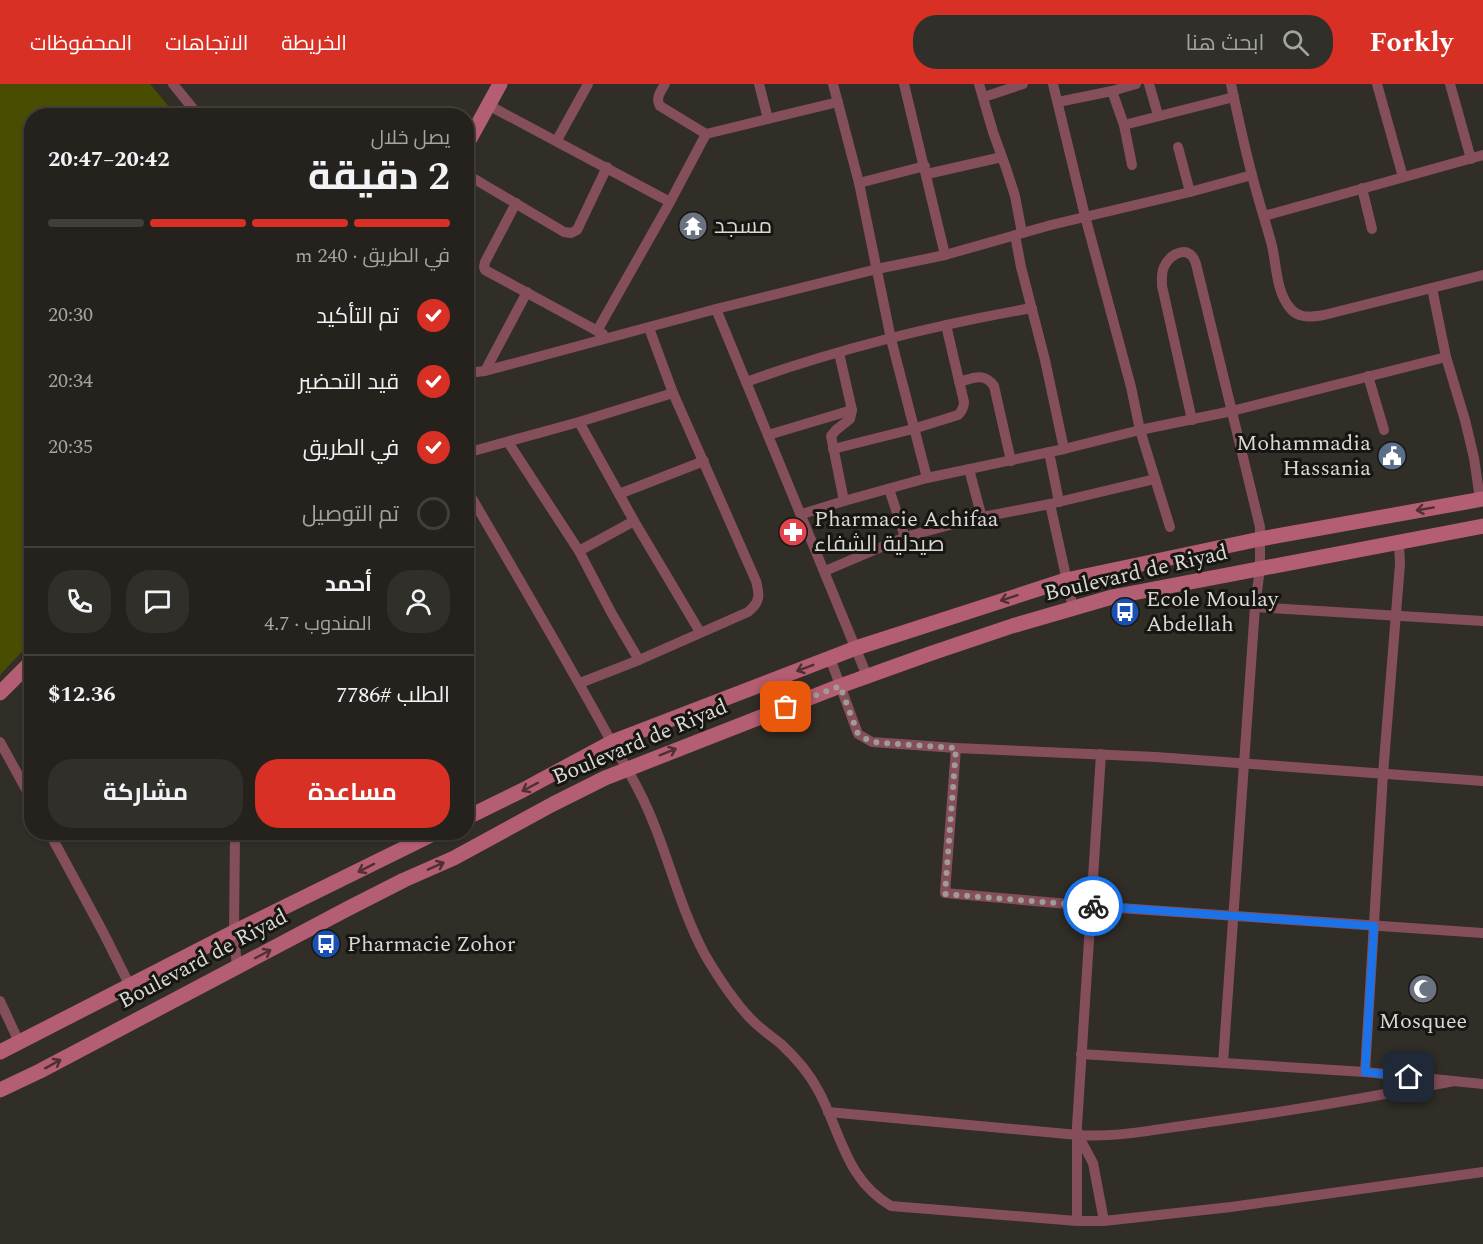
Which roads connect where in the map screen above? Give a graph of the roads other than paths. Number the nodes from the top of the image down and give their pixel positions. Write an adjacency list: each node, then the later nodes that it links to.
1 (173, 84): 22 (street)
2 (500, 84): 21 (main road)
3 (588, 84): 28 (street)
4 (665, 84): 27 (street)
5 (759, 84): 24 (street)
6 (833, 84): 19 (street)
7 (904, 84): 35 (street)
8 (979, 84): 17 (street)
9 (1023, 84): 17 (street)
10 (1053, 84): 20 (street)
11 (1136, 84): 16 (street)
12 (1149, 84): 23 (street)
13 (1231, 84): 18 (street)
14 (1377, 84): 37 (street)
15 (1450, 84): 32 (street)
16 (1112, 91): 20 (street); 25 (street)
17 (984, 97): 31 (street)
18 (1234, 97): 23 (street); 36 (street)
19 (838, 102): 24 (street); 39 (street)
20 (1058, 102): 44 (street)
21 (488, 105): 26 (main road); 28 (street)
22 (192, 108)
23 (1158, 116): 25 (street)
24 (768, 119): 27 (street)
25 (1124, 125): 33 (street)
26 (474, 131)
27 (706, 134): 42 (street)
28 (557, 140): 34 (street)
29 (1178, 147): 41 (street)
30 (1483, 155): 32 (street)
31 (1002, 157): 35 (street); 47 (street)
32 (1471, 159): 37 (street)
33 (1132, 165)
34 (607, 167): 42 (street); 43 (street)
35 (926, 170): 39 (street); 48 (street)
36 (1252, 175): 41 (street); 45 (street)
37 (1403, 177): 40 (street)
38 (474, 179): 43 (street)
39 (859, 183): 49 (street)
40 (1362, 188): 45 (street); 46 (street)
41 (1190, 192): 44 (street)
42 (670, 202): 57 (street)
43 (516, 203): 52 (street)
44 (1085, 216): 47 (street); 73 (street)
45 (1264, 216): 51 (street)
46 (1372, 229)
47 (1019, 233): 48 (street); 53 (street)
48 (945, 255): 49 (street)
49 (877, 269): 54 (street); 59 (street)
50 (1483, 274): 51 (street)
51 (1432, 288): 61 (street)
52 (527, 292): 57 (street); 62 (street)
53 (1032, 308): 55 (street); 78 (street)
54 (716, 309): 56 (street); 65 (street)
55 (946, 325): 59 (street); 66 (street)
56 (649, 328): 58 (street); 67 (street)
57 (597, 331): 58 (street)
58 (609, 337): 62 (street)
59 (891, 339): 60 (street); 72 (street)
60 (839, 353): 65 (street); 68 (street)
61 (1446, 357): 64 (street); 88 (street)
62 (485, 371): 63 (street)
63 (474, 372)
64 (1368, 376): 69 (street); 74 (street)
65 (746, 382): 75 (street)
66 (959, 382): 72 (street); 81 (street)
67 (674, 393): 71 (street); 82 (street)
68 (852, 410): 75 (street); 77 (street)
69 (1232, 411): 70 (street); 70 (street); 98 (street)
70 (1192, 420): 73 (street)
71 (579, 422): 76 (street); 87 (street)
72 (913, 429): 77 (street); 84 (street)
73 (1140, 430): 78 (street); 85 (street)
74 (1384, 430)
75 (768, 435): 92 (street)
76 (508, 442): 79 (street); 100 (street)
77 (833, 449): 89 (street)
78 (1065, 449): 80 (street)
79 (474, 451)
80 (1048, 453): 81 (street); 91 (street)
81 (1011, 460): 83 (street)
82 (704, 461): 87 (street); 108 (street)
83 (969, 469): 84 (street); 93 (street)
84 (927, 478): 86 (street)
85 (1155, 479): 91 (street); 96 (street)
86 (889, 489): 89 (street); 97 (street)
87 (619, 494): 94 (street)
88 (1482, 499): 98 (main road, Boulevard de Riyad, one-way to 98)
89 (844, 501): 92 (street)
90 (474, 502): 114 (street)
91 (1055, 503): 93 (street); 103 (street)
92 (802, 514): 102 (street)
93 (982, 518): 97 (street)
94 (633, 520): 100 (street); 108 (street)
95 (1483, 526): 99 (main road, Boulevard de Riyad)
96 (1170, 527)
97 (904, 537): 102 (street)
98 (1260, 539): 101 (street); 103 (main road, Boulevard de Riyad)
99 (1399, 543): 101 (main road, Boulevard de Riyad); 106 (street)
100 (579, 551): 111 (street)
101 (1260, 568): 104 (street); 105 (main road, Boulevard de Riyad)
102 (825, 571): 109 (street)
103 (1066, 580): 105 (street); 109 (main road, Boulevard de Riyad, one-way to 109)
104 (1255, 607): 106 (street); 121 (street)
105 (1072, 608): 113 (main road, Boulevard de Riyad)
106 (1395, 615): 107 (street); 123 (street)
107 (1483, 621)
108 (700, 632): 111 (street)
109 (856, 648): 110 (main road, Boulevard de Riyad); 113 (street)
110 (830, 658): 115 (street); 118 (main road, Boulevard de Riyad, one-way to 118)
111 (639, 660): 114 (street)
112 (24, 669): 116 (main road)
113 (867, 676): 115 (main road, Boulevard de Riyad)
114 (580, 683): 118 (street)
115 (840, 686): 119 (street); 122 (main road, Boulevard de Riyad, one-way to 115)
116 (0, 693)
117 (0, 742): 125 (street)
118 (612, 742): 122 (street); 126 (main road, Boulevard de Riyad, one-way to 126)
119 (956, 748): 120 (street); 130 (street)
120 (1101, 754): 121 (street); 130 (street)
121 (1245, 764): 123 (street); 131 (street)
122 (626, 769): 135 (main road, Boulevard de Riyad, one-way to 122); 146 (street)
123 (1383, 774): 124 (street); 132 (street)
124 (1483, 781)
125 (24, 786)
126 (474, 814)
127 (53, 840): 136 (street)
128 (235, 840): 133 (street)
129 (414, 840): 133 (main road, Boulevard de Riyad, one-way to 133)
130 (1090, 906): 131 (street); 140 (street)
131 (1234, 916): 132 (street); 141 (street)
132 (1374, 926): 134 (street); 142 (street)
133 (234, 932): 135 (street); 136 (main road, Boulevard de Riyad)
134 (1483, 933)
135 (237, 968): 145 (main road, Boulevard de Riyad, one-way to 135)
136 (130, 986): 138 (main road, Boulevard de Riyad)
137 (0, 1001): 138 (street)
138 (19, 1042): 139 (main road, Boulevard de Riyad)
139 (0, 1052)
140 (1081, 1054): 141 (street); 147 (street)
141 (1223, 1063): 142 (street)
142 (1365, 1072): 143 (street)
143 (1454, 1081): 144 (street); 147 (street)
144 (1483, 1084)
145 (0, 1090)
146 (828, 1112): 147 (street); 149 (street)
147 (1078, 1135): 149 (street); 150 (street)
148 (1483, 1172): 150 (street)
149 (1077, 1221): 150 (street)
150 (1104, 1221)

